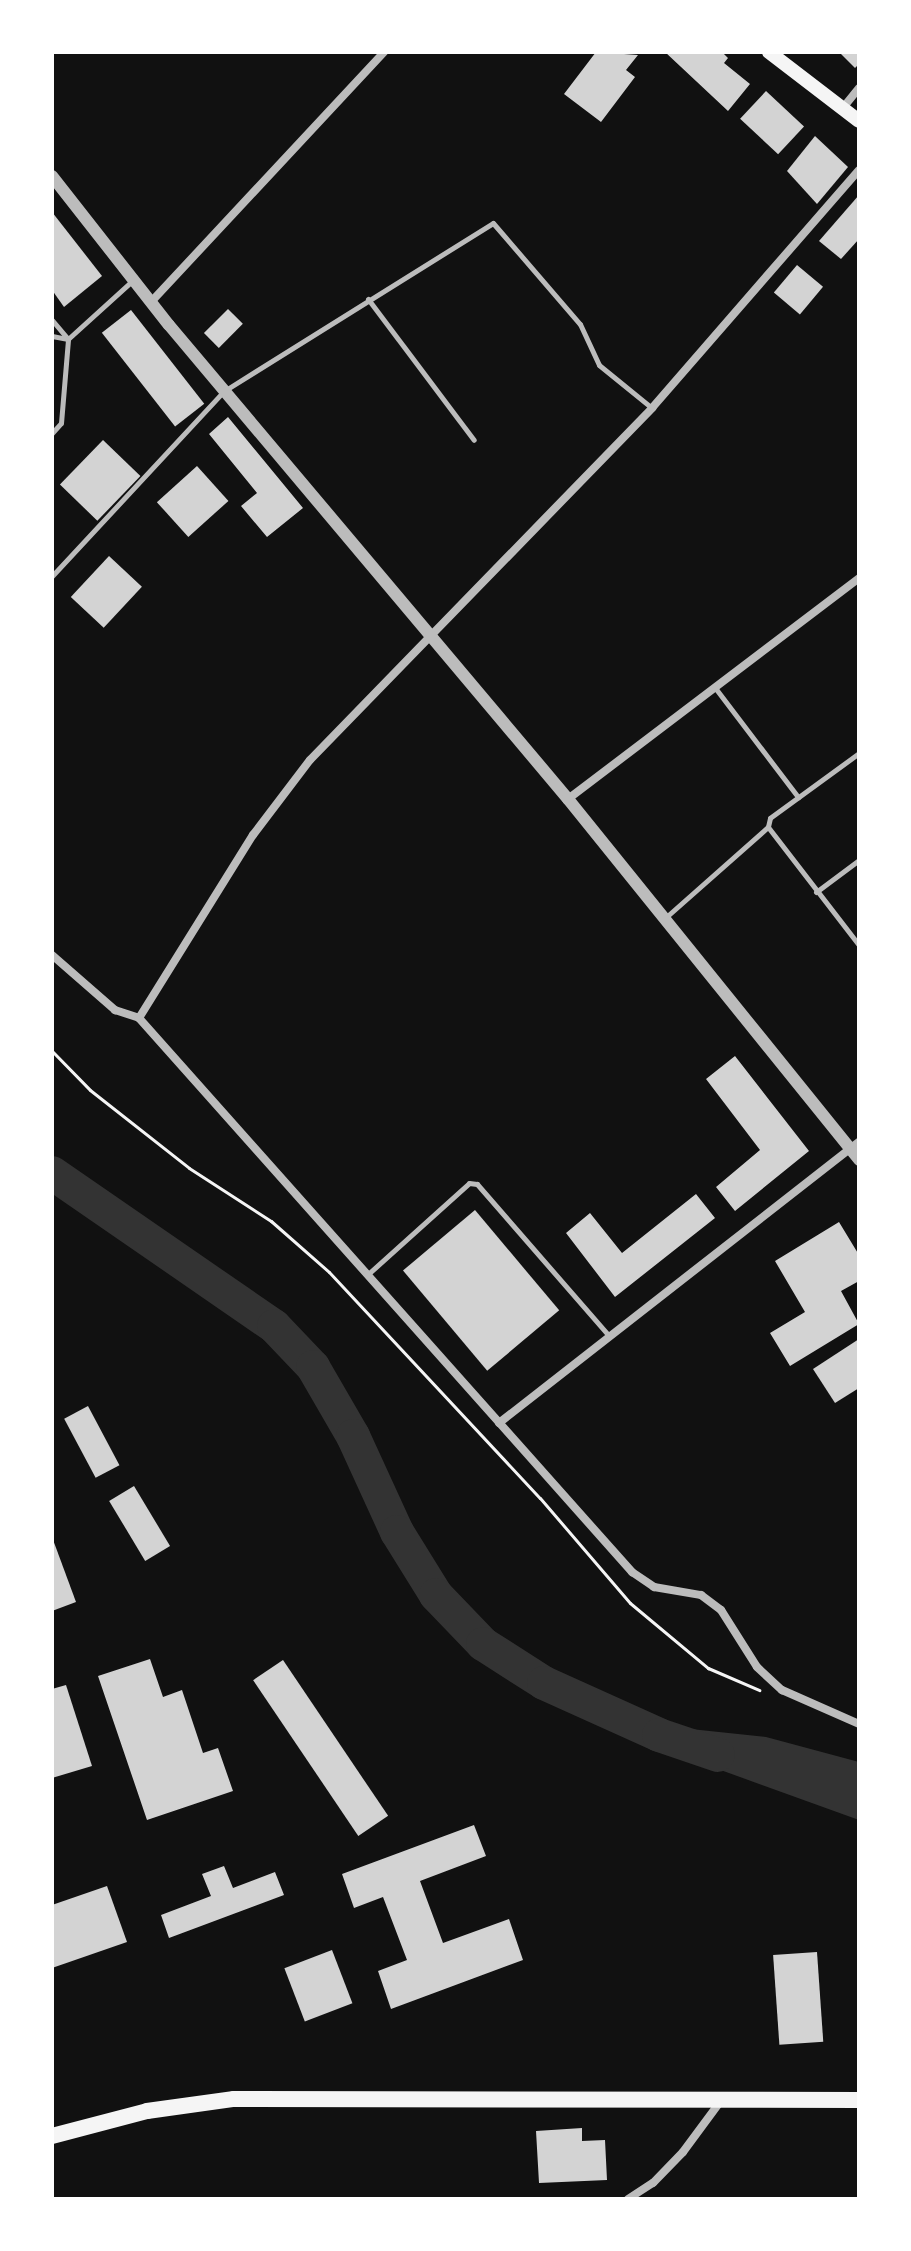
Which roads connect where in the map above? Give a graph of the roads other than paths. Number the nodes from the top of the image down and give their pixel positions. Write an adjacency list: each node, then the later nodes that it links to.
1 (384, 52): 10 (street)
2 (775, 54): 4 (main road)
3 (859, 88): 4 (street)
4 (842, 109): 5 (main road)
5 (859, 121)
6 (859, 170): 15 (street)
7 (52, 176): 8 (street)
8 (133, 280): 10 (street); 13 (lane)
9 (368, 299): 14 (lane); 15 (lane); 17 (lane)
10 (151, 302): 14 (street)
11 (52, 320): 13 (lane)
12 (52, 336): 13 (lane)
13 (68, 339): 16 (lane)
14 (224, 391): 18 (lane); 20 (street)
15 (652, 408): 20 (street)
16 (52, 433)
17 (474, 440)
18 (52, 576)
19 (859, 578): 21 (street)
20 (432, 636): 24 (street); 31 (street)
21 (716, 689): 23 (lane); 24 (street)
22 (859, 753): 23 (lane)
23 (798, 797): 25 (lane)
24 (568, 799): 28 (street)
25 (768, 827): 27 (lane); 28 (lane)
26 (859, 860): 27 (lane)
27 (816, 892): 29 (lane)
28 (665, 918): 32 (street)
29 (859, 945)
30 (52, 955): 31 (street)
31 (139, 1018): 34 (street)
32 (854, 1144): 33 (street); 35 (street)
33 (859, 1160)
34 (367, 1275): 35 (lane); 36 (street)
35 (609, 1336): 36 (street)
36 (499, 1423): 37 (street)
37 (859, 1724)
38 (859, 2100): 39 (main road)
39 (720, 2102): 40 (main road); 41 (street)
40 (52, 2136)
41 (628, 2199)

